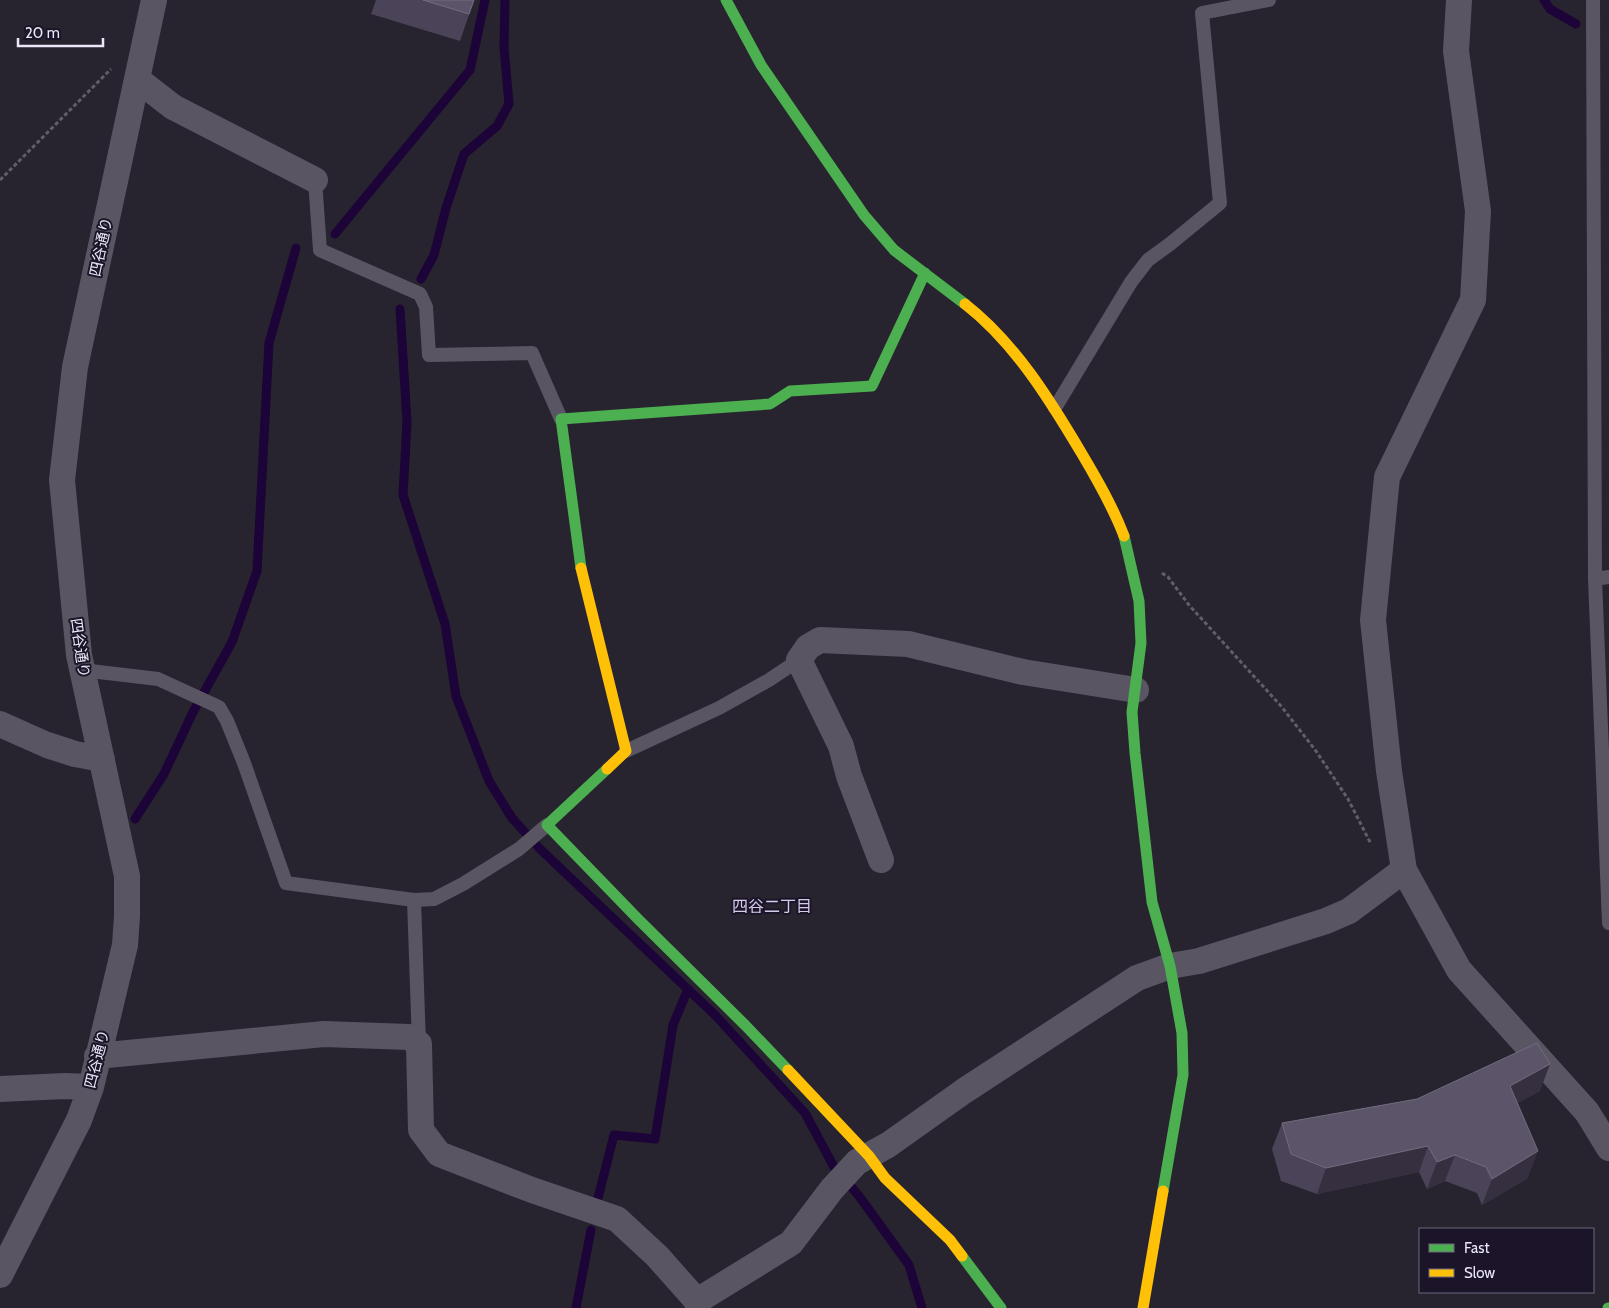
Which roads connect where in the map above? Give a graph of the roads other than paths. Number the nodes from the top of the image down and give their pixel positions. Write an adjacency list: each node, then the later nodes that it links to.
1 (154, 0): 6 (street, 四谷通り)
2 (726, 0): 8 (street)
3 (1270, 0): 9 (lane)
4 (1459, 0): 21 (street)
5 (1593, 0): 12 (lane)
6 (137, 78): 7 (street); 14 (street, 四谷通り)
7 (315, 180): 10 (lane)
8 (925, 273): 9 (street); 10 (street)
9 (1055, 408): 15 (street)
10 (561, 419): 17 (street)
11 (1609, 577): 12 (lane)
12 (1595, 579): 23 (lane)
13 (799, 660): 15 (street); 17 (lane); 20 (street)
14 (82, 670): 18 (street, 四谷通り); 22 (lane)
15 (1136, 690): 24 (street)
16 (0, 724): 18 (street)
17 (626, 751): 19 (street)
18 (102, 759): 26 (street, 四谷通り)
19 (547, 825): 22 (lane); 30 (street)
20 (881, 860)
21 (1404, 870): 24 (street); 29 (street)
22 (414, 900): 25 (lane)
23 (1609, 923)
24 (1170, 966): 30 (street); 34 (street)
25 (419, 1044): 26 (street); 32 (street)
26 (98, 1056): 27 (street, 四谷通り)
27 (91, 1086): 28 (street); 31 (street, 四谷通り)
28 (0, 1089)
29 (1609, 1148)
30 (863, 1159): 32 (street); 33 (street)
31 (0, 1275)
32 (697, 1304)
33 (1001, 1308)
34 (1143, 1308)

